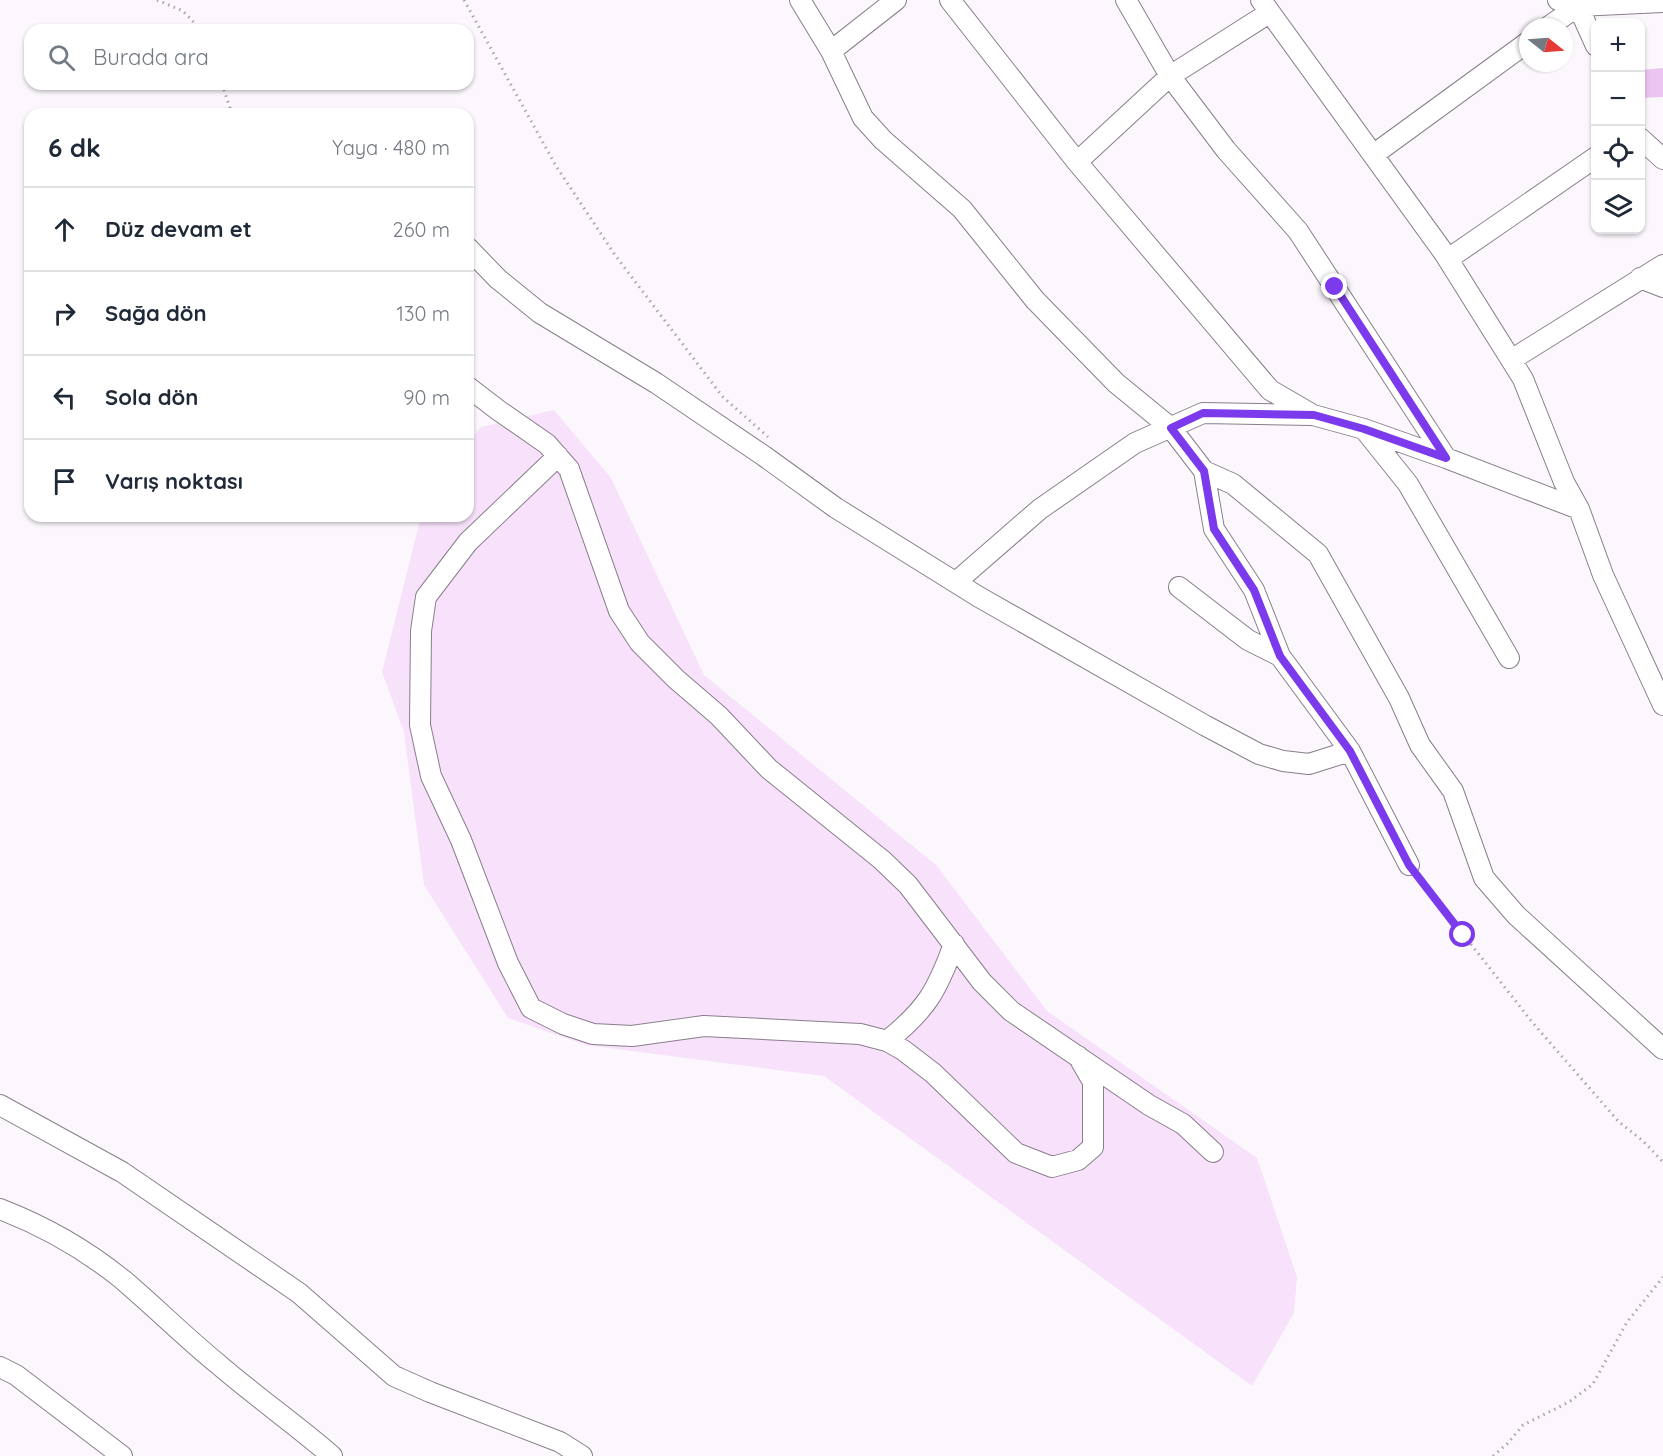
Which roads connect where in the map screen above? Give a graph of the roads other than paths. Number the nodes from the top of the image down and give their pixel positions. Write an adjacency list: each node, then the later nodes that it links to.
1 (800, 0): 12 (street)
2 (896, 0): 12 (street)
3 (950, 0): 18 (street)
4 (1126, 0): 13 (street)
5 (1558, 0): 8 (street)
6 (1663, 2): 8 (street)
7 (1266, 4): 13 (street); 15 (street)
8 (1578, 6): 9 (street); 10 (street)
9 (1561, 18)
10 (1591, 35)
11 (1519, 49): 15 (street)
12 (831, 51): 27 (street)
13 (1170, 76): 18 (street); 30 (street)
14 (1645, 142): 16 (street)
15 (1373, 155): 20 (street)
16 (1663, 159)
17 (1591, 160): 20 (street)
18 (1077, 162): 26 (street)
19 (474, 254): 33 (street)
20 (1448, 259): 24 (street)
21 (1663, 266): 22 (street)
22 (1640, 278): 23 (street); 24 (street)
23 (1663, 287)
24 (1511, 360): 32 (street)
25 (474, 392): 29 (street)
26 (1314, 415): 27 (street); 28 (street)
27 (1171, 428): 31 (street); 33 (street)
28 (1364, 429): 30 (street); 36 (street)
29 (558, 456): 40 (street); 41 (street)
30 (1446, 458): 32 (street)
31 (1204, 471): 35 (street); 42 (street)
32 (1579, 509): 37 (street)
33 (956, 582): 38 (street)
34 (1179, 587): 35 (street)
35 (1280, 656): 38 (street)
36 (1509, 658)
37 (1663, 705)
38 (1350, 751): 39 (street)
39 (1409, 865)
40 (954, 944): 41 (street); 43 (street)
41 (887, 1041): 43 (street)
42 (1663, 1049)
43 (1078, 1056): 45 (street)
44 (0, 1105): 50 (street)
45 (1213, 1152)
46 (0, 1209): 49 (street)
47 (0, 1367): 48 (street)
48 (122, 1456)
49 (332, 1456)
50 (582, 1456)

